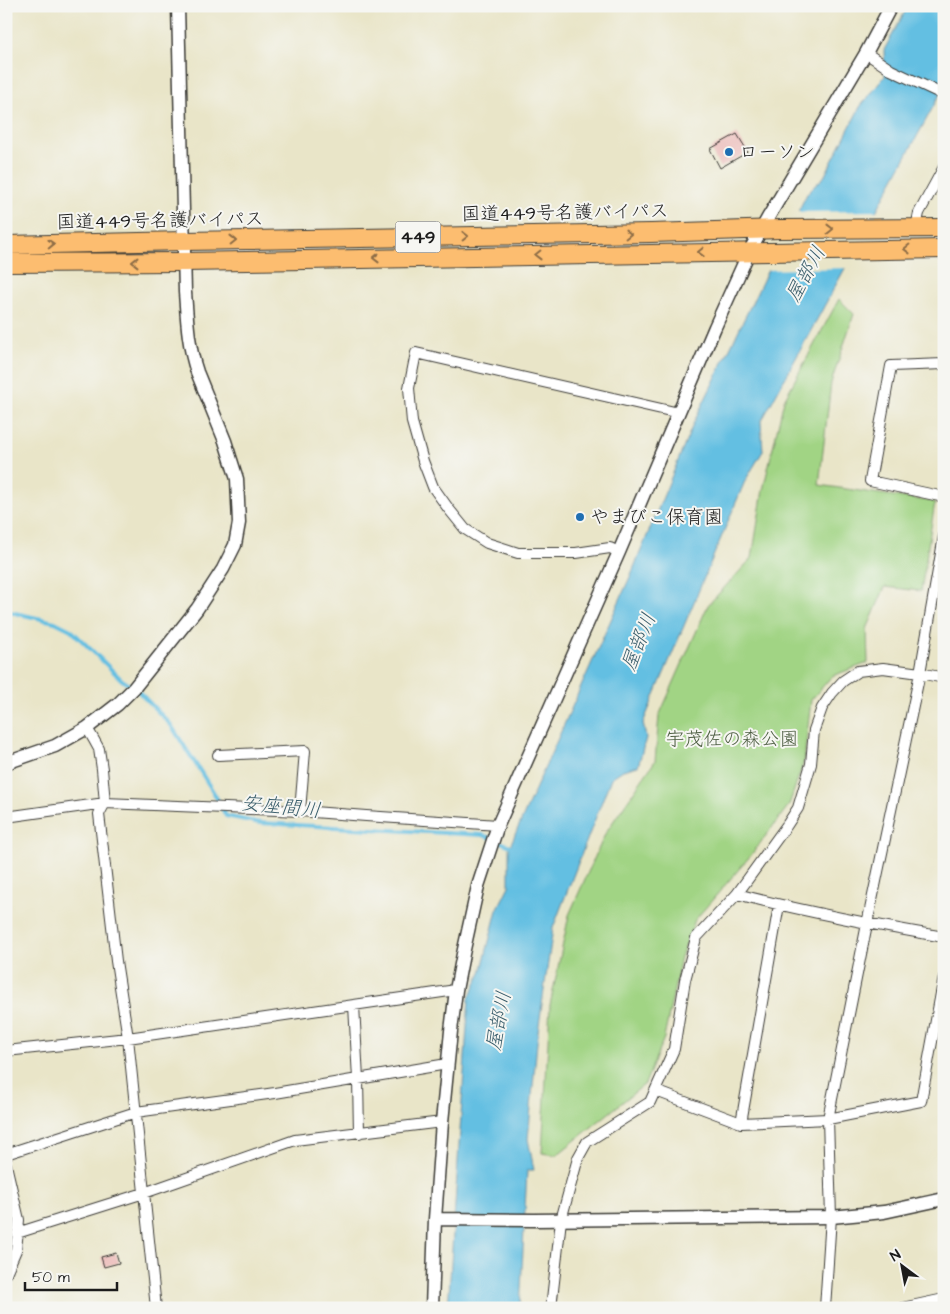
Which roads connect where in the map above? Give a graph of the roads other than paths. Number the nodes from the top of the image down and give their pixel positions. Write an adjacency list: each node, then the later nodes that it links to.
1 (178, 6): 9 (street)
2 (891, 6): 3 (street)
3 (866, 53): 4 (street); 8 (street)
4 (942, 94)
5 (944, 166): 6 (street)
6 (916, 228): 7 (highway, 国道449号名護バイパス / 449); 8 (highway, 国道449号名護バイパス / 449, one-way to 6)
7 (944, 228)
8 (761, 230): 9 (highway, 国道449号名護バイパス / 449, one-way to 8); 12 (street)
9 (184, 241): 10 (highway, 国道449号名護バイパス / 449, one-way to 9); 13 (street)
10 (6, 245)
11 (944, 249): 12 (highway, 449, one-way to 12)
12 (750, 252): 13 (highway, 449, one-way to 13); 16 (street)
13 (184, 262): 14 (highway, 449, one-way to 14); 22 (street)
14 (6, 263)
15 (944, 364): 17 (street)
16 (679, 413): 19 (street); 19 (street)
17 (944, 497)
18 (944, 536): 20 (street)
19 (619, 552): 28 (street)
20 (920, 673): 21 (street); 29 (street); 31 (street)
21 (944, 678)
22 (87, 728): 24 (street); 25 (street)
23 (218, 755): 26 (street)
24 (6, 763)
25 (105, 803): 26 (street); 27 (street); 36 (street)
26 (300, 811): 28 (street)
27 (6, 817)
28 (498, 824): 34 (street)
29 (737, 894): 30 (street); 40 (street)
30 (779, 906): 31 (street); 44 (street)
31 (867, 924): 32 (street); 42 (street)
32 (944, 937)
33 (944, 977): 42 (street)
34 (456, 990): 35 (street); 38 (street)
35 (354, 1005): 36 (street); 39 (street)
36 (128, 1038): 37 (street); 41 (street)
37 (6, 1051)
38 (447, 1064): 39 (street); 43 (street)
39 (358, 1079): 41 (street); 45 (street)
40 (656, 1091): 44 (street); 52 (street)
41 (136, 1112): 46 (street); 48 (street)
42 (828, 1119): 44 (street); 50 (street)
43 (442, 1122): 45 (street); 51 (street)
44 (741, 1123)
45 (359, 1133): 48 (street)
46 (6, 1154)
47 (6, 1165): 53 (street)
48 (144, 1193): 53 (street); 56 (street)
49 (944, 1198): 50 (street)
50 (831, 1216): 52 (street); 59 (street)
51 (441, 1219): 52 (street); 57 (street)
52 (561, 1220): 58 (street)
53 (17, 1233): 54 (street)
54 (6, 1273)
55 (944, 1299): 60 (street)
56 (156, 1308)
57 (432, 1308)
58 (551, 1308)
59 (825, 1308)
60 (902, 1308)

